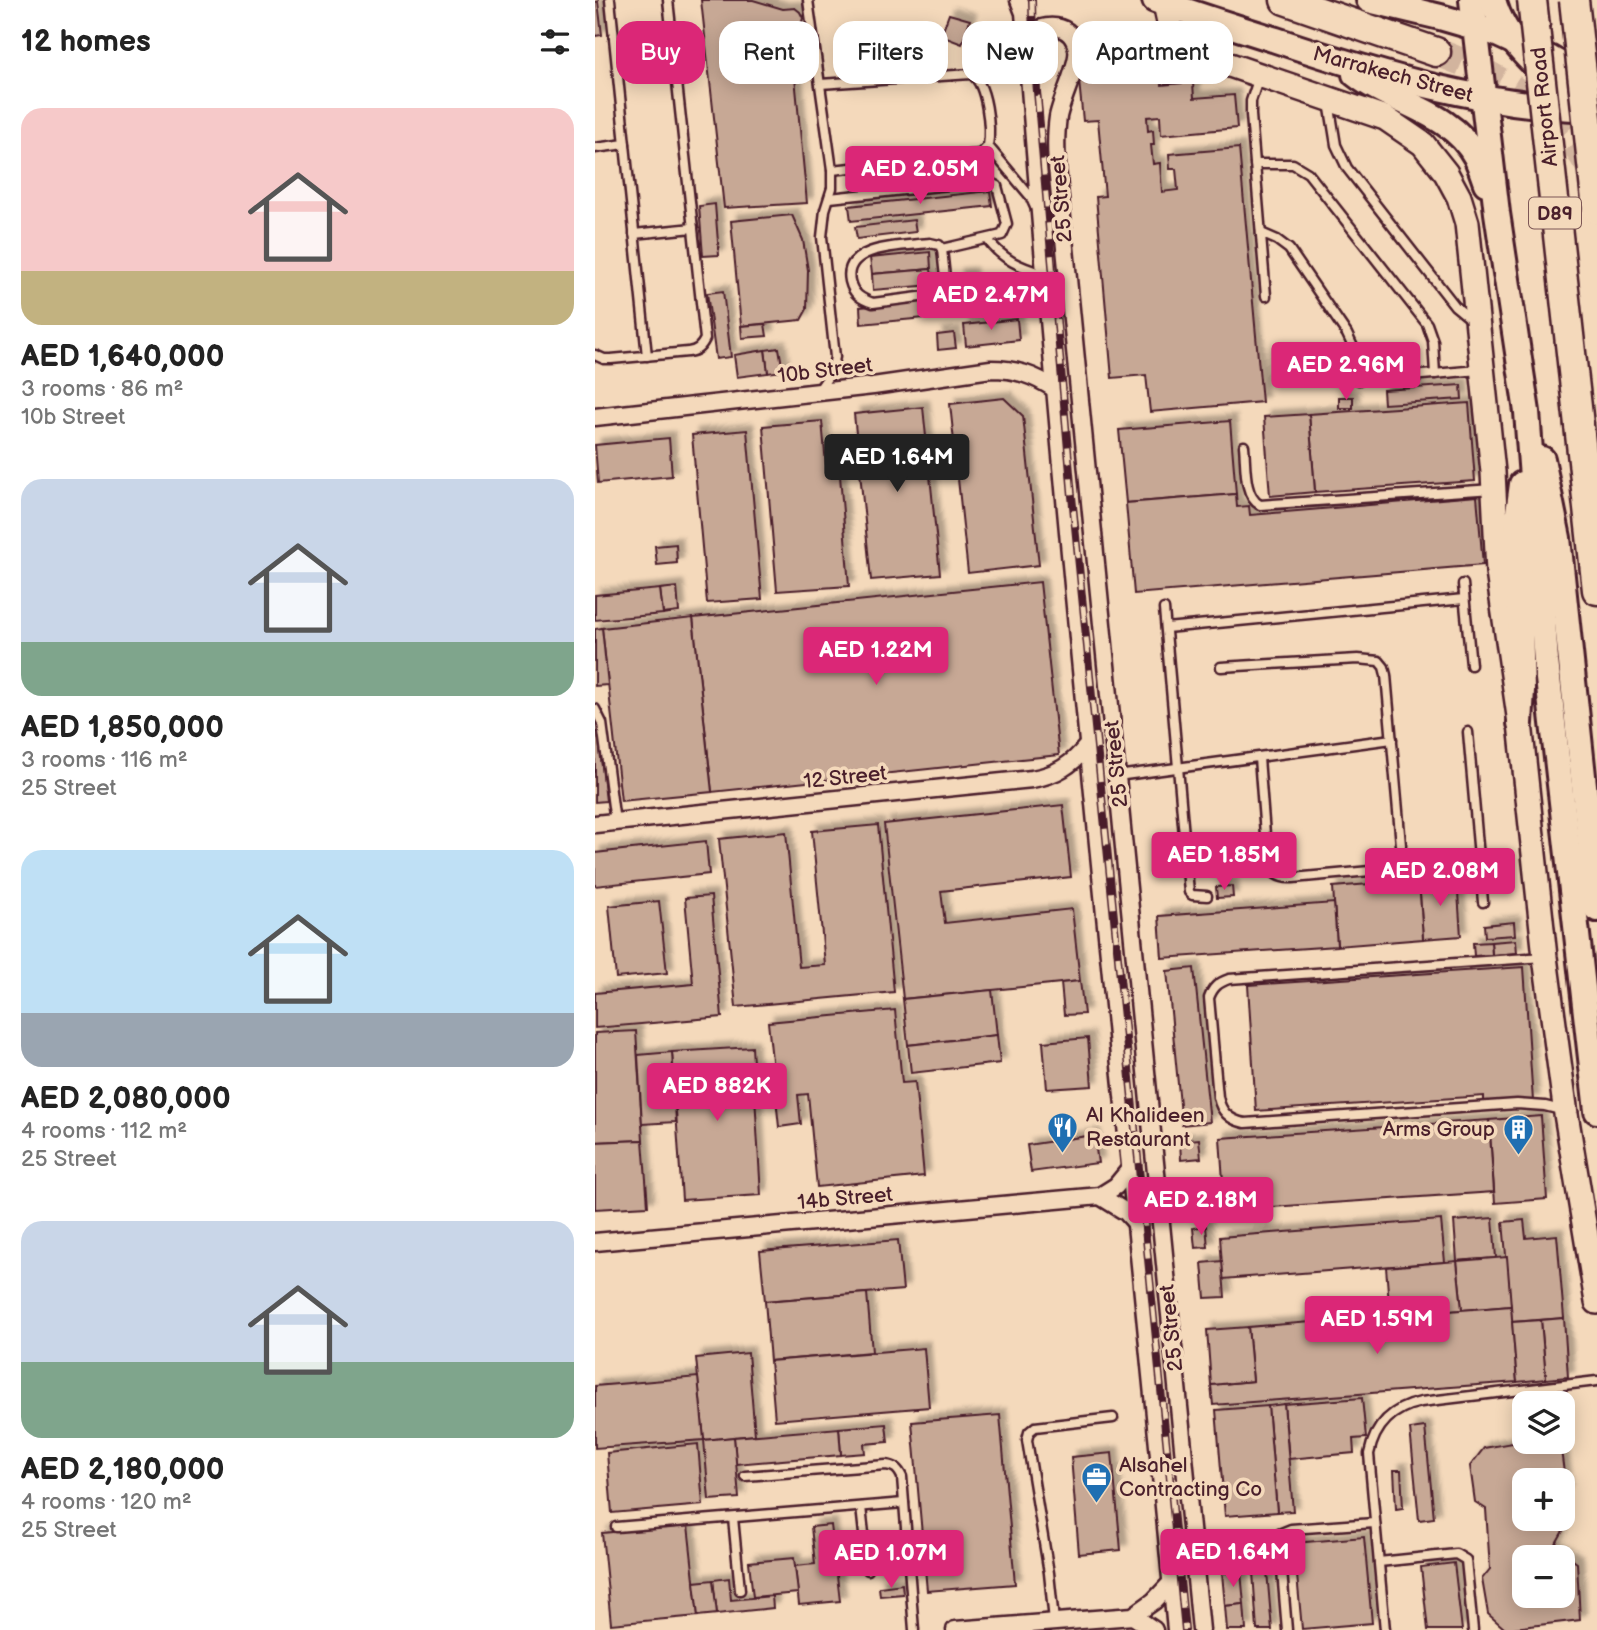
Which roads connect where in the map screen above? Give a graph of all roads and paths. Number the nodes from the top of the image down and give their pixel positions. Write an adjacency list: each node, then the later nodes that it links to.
1 (610, 0): 27 (lane)
2 (667, 0): 38 (lane)
3 (809, 0): 21 (lane)
4 (1019, 0): 12 (street, 25 Street)
5 (1285, 0): 16 (highway)
6 (1369, 0): 14 (main road)
7 (1472, 0): 14 (main road)
8 (1493, 0): 15 (main road)
9 (1532, 0): 60 (highway, Airport Road / D89, bridge)
10 (1574, 0): 35 (highway, Airport Road / D89, bridge)
11 (1160, 2): 18 (main road, Marrakech Street); 19 (street)
12 (1025, 21)
13 (1058, 27): 32 (street, 25 Street)
14 (1475, 27): 15 (main road); 23 (main road)
15 (1515, 42): 20 (main road)
16 (1436, 52)
17 (1597, 53): 20 (main road)
18 (1338, 61): 23 (main road, Marrakech Street); 36 (main road)
19 (1259, 75): 24 (street); 30 (lane)
20 (1566, 79): 25 (main road); 26 (main road)
21 (820, 84): 28 (lane); 31 (lane)
22 (1030, 84): 33 (street, 25 Street)
23 (1484, 98): 25 (main road, Marrakech Street); 36 (main road)
24 (1329, 99): 45 (lane); 45 (street)
25 (1516, 102): 26 (main road, Marrakech Street)
26 (1594, 104)
27 (625, 144): 29 (lane); 40 (lane)
28 (988, 146): 31 (lane); 37 (lane)
29 (595, 148)
30 (1255, 164): 39 (lane); 49 (lane)
31 (832, 170): 34 (lane)
32 (1058, 177): 33 (street); 73 (street, 25 Street)
33 (1038, 189): 37 (street, 25 Street)
34 (830, 198): 41 (lane); 53 (lane)
35 (1597, 209)
36 (1497, 212): 54 (main road)
37 (1039, 216): 43 (street, 25 Street)
38 (692, 228): 40 (lane); 47 (lane)
39 (1261, 233): 44 (lane); 51 (lane)
40 (634, 234): 47 (lane)
41 (988, 240): 42 (lane); 43 (lane)
42 (942, 249): 42 (lane)
43 (1044, 274): 52 (street, 25 Street)
44 (1266, 296)
45 (1478, 325): 48 (street)
46 (595, 355): 47 (lane)
47 (647, 356)
48 (1483, 369): 49 (lane); 58 (street)
49 (1435, 374): 50 (lane)
50 (1388, 378)
51 (1359, 380)
52 (1055, 389): 53 (street, 10b Street); 70 (street, 25 Street)
53 (816, 393): 55 (street, 10b Street)
54 (1527, 412): 57 (main road); 80 (main road)
55 (595, 416)
56 (1244, 446): 58 (lane)
57 (1530, 463): 67 (main road); 82 (main road)
58 (1493, 489): 67 (street)
59 (1463, 584): 61 (lane)
60 (1597, 590)
61 (1464, 599): 63 (lane); 64 (lane)
62 (1164, 610): 63 (lane)
63 (1166, 628): 72 (lane)
64 (1471, 665)
65 (1221, 667): 69 (lane)
66 (595, 709): 74 (lane)
67 (1520, 723): 81 (street)
68 (1468, 732): 77 (lane)
69 (1392, 739): 71 (lane); 76 (lane)
70 (1087, 746): 74 (street, 12 Street); 84 (street, 25 Street)
71 (1259, 758): 72 (lane); 77 (lane)
72 (1178, 768): 73 (lane); 78 (lane)
73 (1117, 776): 98 (street, 25 Street)
74 (615, 822): 75 (street, 12 Street)
75 (595, 824)
76 (1401, 845)
77 (1480, 861): 79 (lane)
78 (1207, 896)
79 (1483, 902)
80 (1597, 909)
81 (1545, 957): 83 (street); 83 (lane)
82 (1597, 1111)
83 (1566, 1114): 88 (street)
84 (1130, 1169): 85 (street); 86 (street, 25 Street)
85 (1100, 1196): 86 (street); 87 (street, 14b Street)
86 (1135, 1222): 101 (street, 25 Street)
87 (595, 1242)
88 (1597, 1302)
89 (1597, 1381): 95 (lane)
90 (1113, 1418): 104 (lane)
91 (745, 1476): 92 (lane)
92 (904, 1503): 93 (lane); 105 (lane)
93 (861, 1507): 94 (lane); 100 (lane)
94 (733, 1517): 96 (lane); 102 (lane)
95 (1374, 1523): 97 (lane); 99 (lane)
96 (616, 1527)
97 (1279, 1535): 98 (lane); 110 (lane)
98 (1192, 1547): 109 (street, 25 Street)
99 (1379, 1562): 111 (lane); 112 (lane)
100 (868, 1570)
101 (1172, 1583): 103 (street); 108 (street, 25 Street)
102 (740, 1590)
103 (1133, 1616): 104 (street); 107 (street)
104 (1054, 1621): 106 (street)
105 (913, 1630)
106 (955, 1630)
107 (1154, 1630)
108 (1176, 1630)
109 (1201, 1630)
110 (1287, 1630)
111 (1385, 1630)
112 (1473, 1630)

